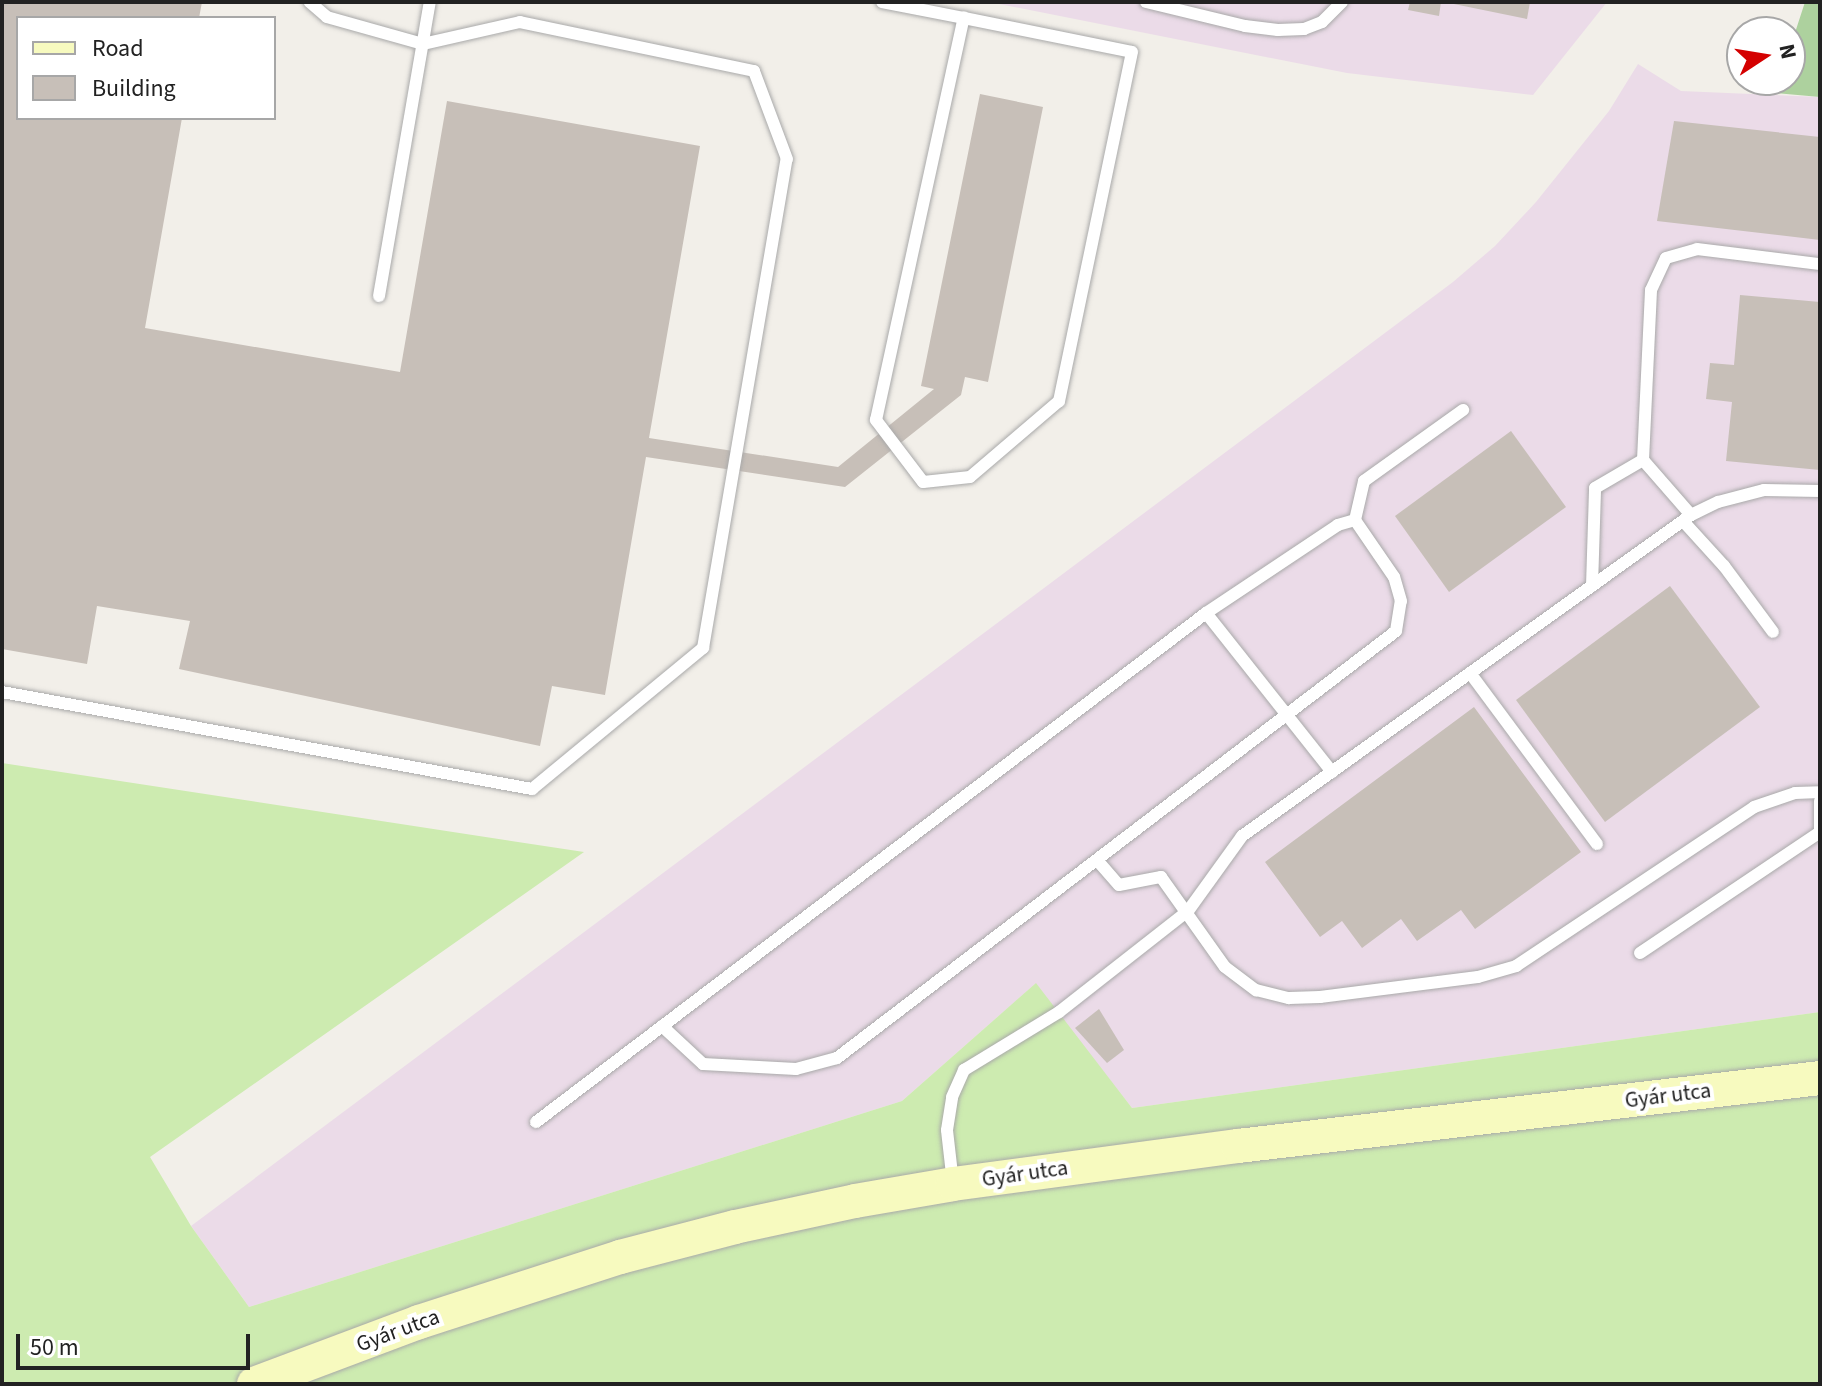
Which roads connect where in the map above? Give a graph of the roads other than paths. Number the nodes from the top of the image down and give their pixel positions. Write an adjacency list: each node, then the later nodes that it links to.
1 (310, 2): 7 (lane)
2 (430, 2): 7 (lane)
3 (882, 2): 6 (lane)
4 (1146, 2): 5 (lane)
5 (1342, 2)
6 (964, 18): 6 (lane)
7 (423, 44): 9 (lane); 19 (lane)
8 (1820, 264): 11 (lane)
9 (379, 296)
10 (1463, 410): 14 (lane)
11 (1643, 460): 13 (lane); 15 (lane)
12 (1820, 491): 13 (lane)
13 (1687, 518): 15 (lane); 17 (lane)
14 (1355, 520): 16 (lane); 20 (lane)
15 (1592, 586): 18 (lane)
16 (1206, 613): 20 (lane); 28 (lane)
17 (1773, 632)
18 (1470, 673): 21 (lane); 24 (lane)
19 (2, 692)
20 (1287, 715): 21 (lane); 25 (lane)
21 (1332, 772): 26 (lane)
22 (1820, 792): 26 (lane)
23 (1820, 801): 27 (lane)
24 (1597, 844)
25 (1097, 860): 26 (lane); 28 (lane)
26 (1188, 911): 31 (lane)
27 (1640, 953)
28 (662, 1026): 30 (lane)
29 (1820, 1078): 31 (main road, Gyár utca)
30 (536, 1122)
31 (953, 1184): 32 (main road, Gyár utca)
32 (254, 1384)

